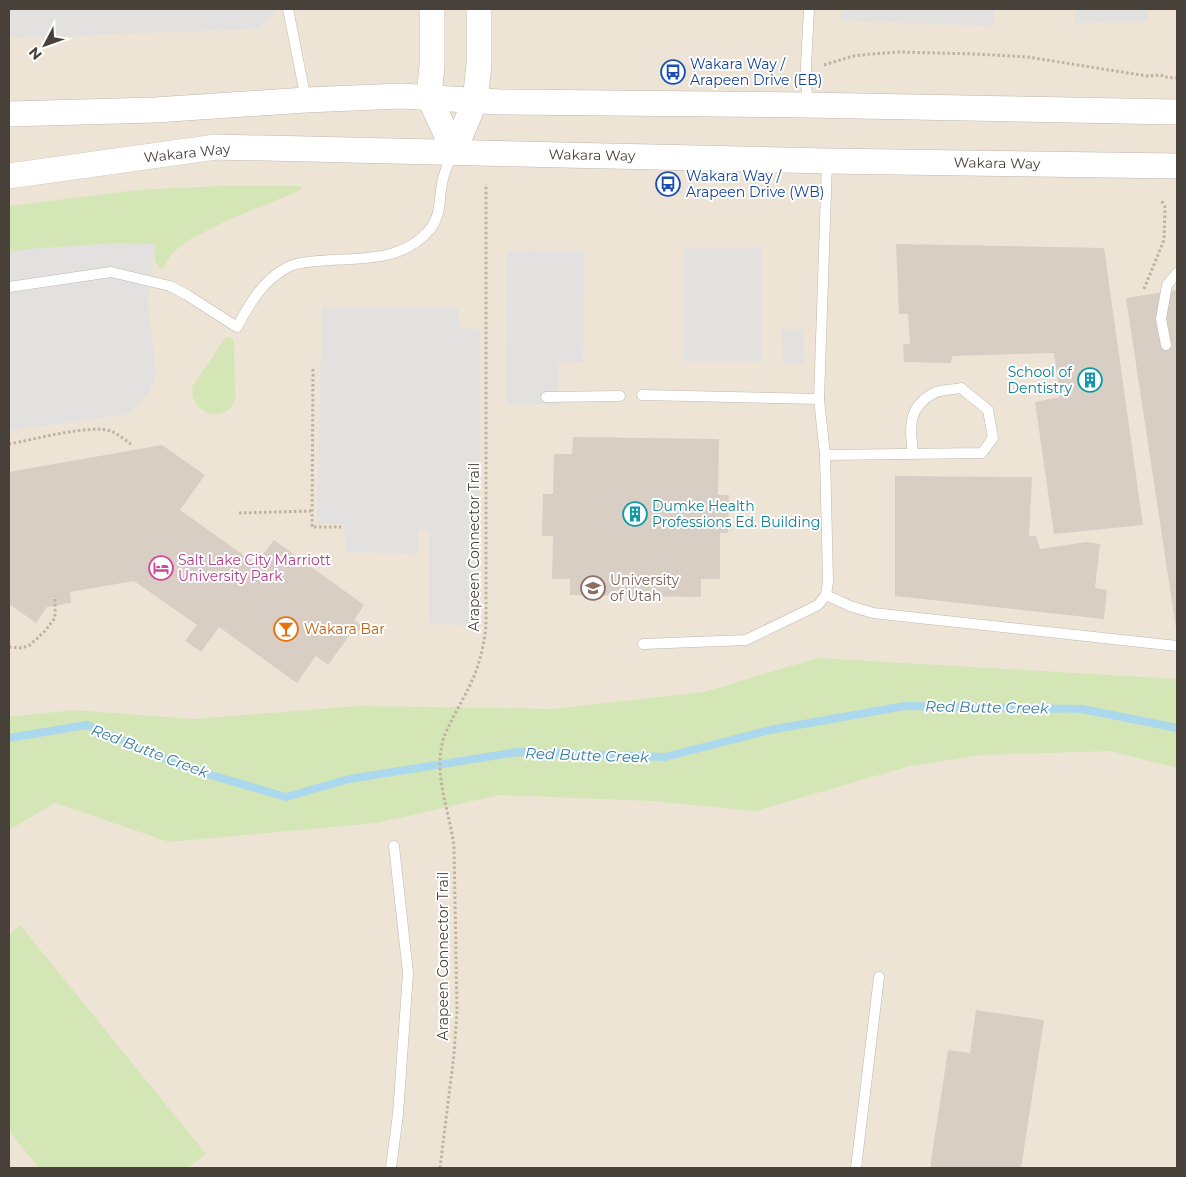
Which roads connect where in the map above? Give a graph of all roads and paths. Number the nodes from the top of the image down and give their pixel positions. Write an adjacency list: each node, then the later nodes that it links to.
1 (288, 9): 8 (lane)
2 (432, 9): 7 (street)
3 (479, 9): 9 (street)
4 (809, 9): 10 (lane)
5 (824, 65): 6 (path)
6 (1177, 78)
7 (429, 97): 8 (street); 9 (street); 13 (street)
8 (306, 100): 12 (street)
9 (475, 101): 10 (street); 13 (street)
10 (807, 105): 11 (street)
11 (1177, 112)
12 (9, 114)
13 (454, 152): 14 (street, Wakara Way); 16 (street, Wakara Way); 20 (lane)
14 (827, 161): 15 (street, Wakara Way); 27 (lane)
15 (1177, 166)
16 (9, 176)
17 (486, 184): 43 (path, Arapeen Connector Trail)
18 (1161, 200): 21 (path)
19 (1177, 273): 22 (lane)
20 (9, 287)
21 (1144, 289)
22 (1166, 344)
23 (313, 369): 32 (path)
24 (642, 395): 27 (lane)
25 (546, 396): 26 (lane)
26 (620, 396)
27 (819, 399): 31 (lane)
28 (9, 444): 29 (path)
29 (131, 444)
30 (913, 454): 30 (lane); 31 (lane)
31 (825, 455): 35 (lane)
32 (311, 511): 33 (path); 34 (path)
33 (239, 513)
34 (341, 527)
35 (826, 595): 37 (lane); 38 (lane)
36 (55, 596): 39 (path)
37 (643, 644)
38 (1177, 646)
39 (9, 647)
40 (394, 846): 42 (lane)
41 (880, 978): 44 (lane)
42 (391, 1168)
43 (440, 1168)
44 (856, 1168)

